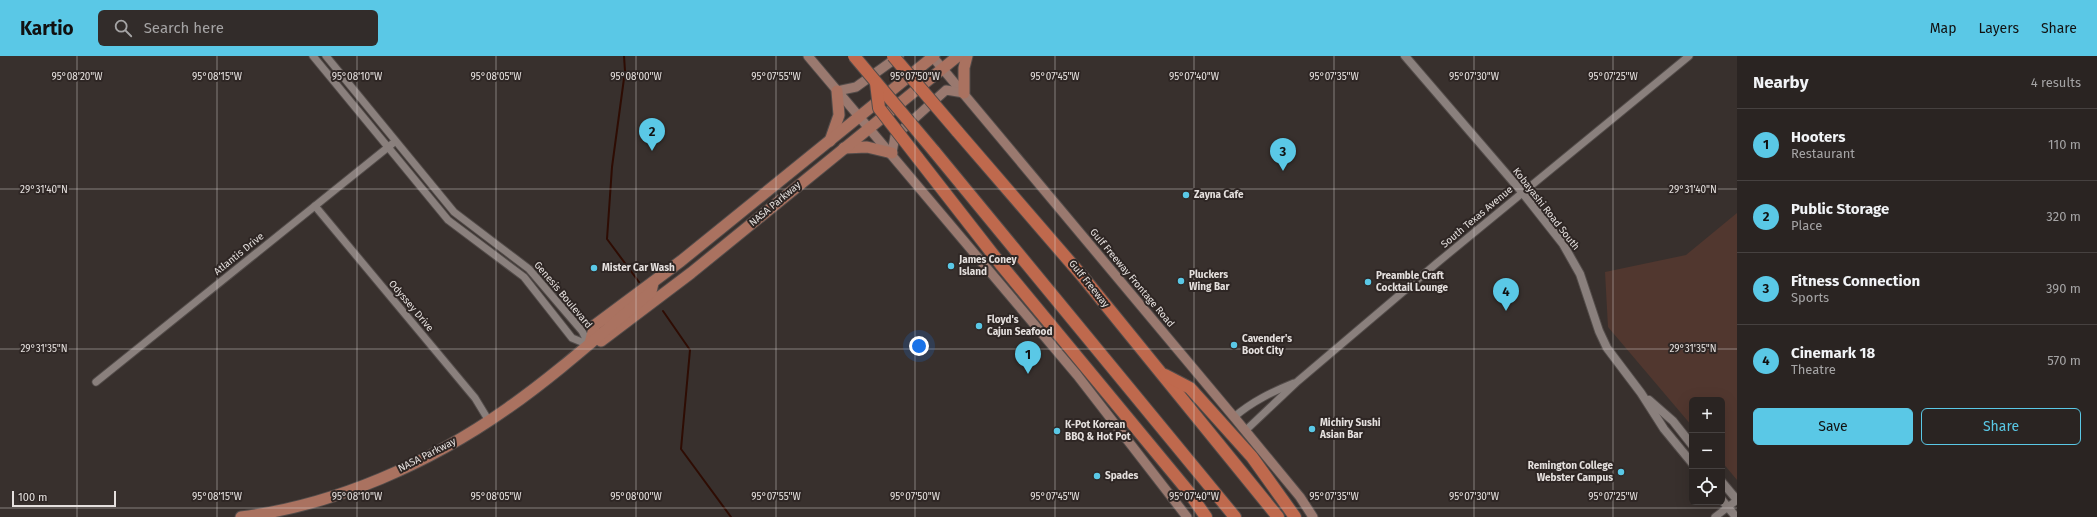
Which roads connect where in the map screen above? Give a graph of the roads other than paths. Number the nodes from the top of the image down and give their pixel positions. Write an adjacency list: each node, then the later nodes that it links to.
1 (326, 56): 18 (street, Genesis Boulevard)
2 (808, 56): 14 (main road)
3 (854, 56): 13 (highway, bridge)
4 (893, 56): 28 (highway, Gulf Freeway, bridge)
5 (899, 56): 14 (main road)
6 (933, 56): 12 (main road, Gulf Freeway Frontage Road); 16 (main road, NASA Parkway)
7 (958, 56): 12 (main road, NASA Parkway)
8 (967, 56): 15 (main road)
9 (1405, 56): 23 (street, Kobayashi Road South)
10 (1689, 56): 23 (street, South Texas Avenue)
11 (316, 57): 20 (street, Genesis Boulevard)
12 (943, 68): 15 (main road, Gulf Freeway Frontage Road); 17 (main road, NASA Parkway)
13 (876, 83): 43 (highway, bridge); 44 (highway, bridge)
14 (837, 91): 16 (main road); 19 (main road)
15 (964, 93): 22 (main road); 32 (main road, Gulf Freeway Frontage Road)
16 (861, 117): 17 (main road); 19 (main road, NASA Parkway)
17 (870, 128): 21 (main road, NASA Parkway); 22 (main road)
18 (395, 141): 20 (street, Atlantis Drive); 27 (street, Genesis Boulevard)
19 (830, 142): 25 (main road, NASA Parkway)
20 (388, 147): 24 (street, Atlantis Drive); 27 (street, Genesis Boulevard)
21 (844, 148): 22 (main road); 26 (main road, NASA Parkway)
22 (892, 153): 42 (main road)
23 (1522, 192): 29 (street, South Texas Avenue); 31 (street, Kobayashi Road South)
24 (315, 206): 30 (street, Atlantis Drive); 33 (street, Odyssey Drive)
25 (681, 261): 26 (main road); 27 (main road, NASA Parkway)
26 (691, 273): 27 (main road, NASA Parkway)
27 (589, 345): 33 (main road, NASA Parkway)
28 (1160, 373): 45 (highway, Gulf Freeway); 46 (highway)
29 (1298, 381): 32 (street, South Texas Avenue); 34 (street, South Texas Avenue)
30 (96, 382)
31 (1641, 393): 35 (street, Kobayashi Road South); 36 (street, Kobayashi Road South)
32 (1234, 417): 34 (main road, Gulf Freeway Frontage Road)
33 (489, 421): 41 (main road, NASA Parkway)
34 (1245, 431): 47 (main road, Gulf Freeway Frontage Road)
35 (1689, 441)
36 (1689, 460)
37 (1725, 486): 38 (street)
38 (1737, 500): 40 (street)
39 (1725, 504): 40 (street)
40 (1728, 507): 48 (street); 49 (street)
41 (241, 517)
42 (1187, 517)
43 (1206, 517)
44 (1235, 517)
45 (1278, 517)
46 (1296, 517)
47 (1313, 517)
48 (1715, 517)
49 (1736, 517)

